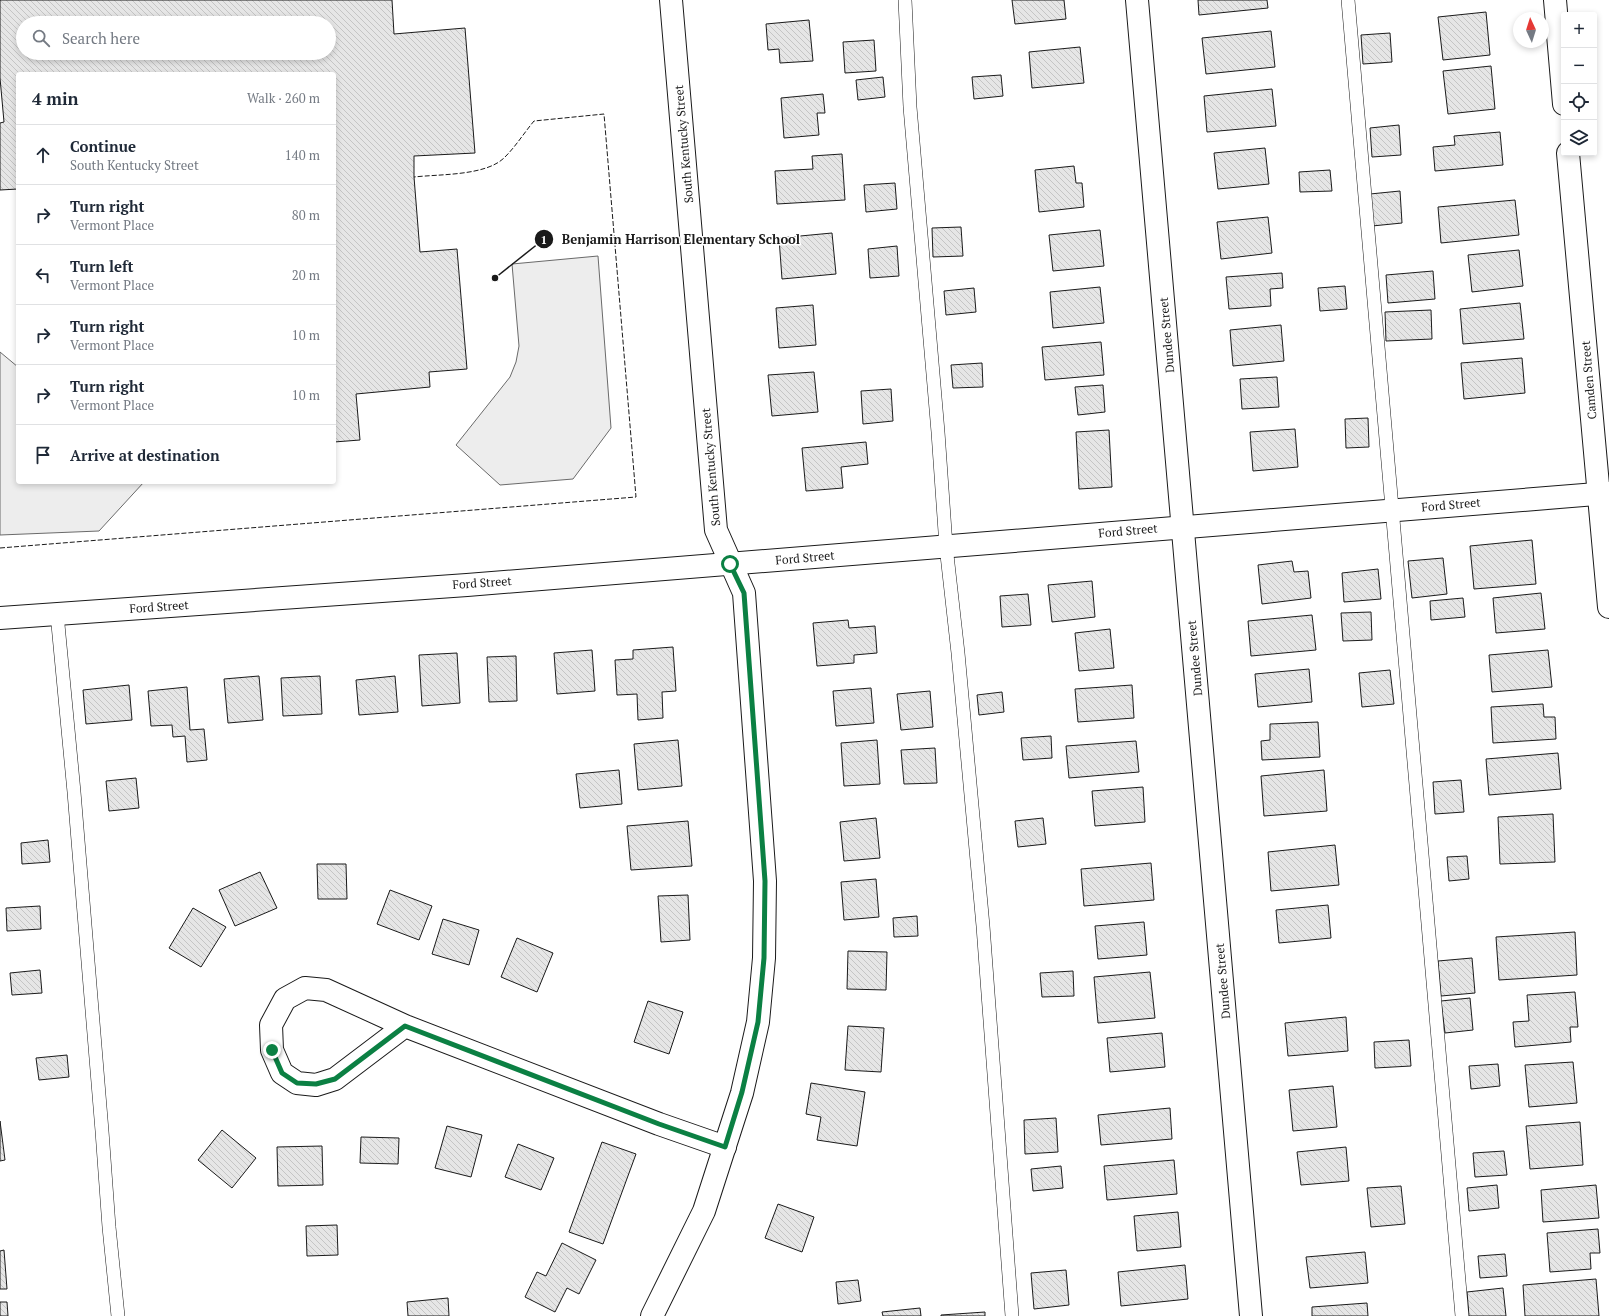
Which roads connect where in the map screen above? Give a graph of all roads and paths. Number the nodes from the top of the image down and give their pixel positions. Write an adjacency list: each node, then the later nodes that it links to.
1 (672, 0): 12 (street, South Kentucky Street)
2 (905, 0): 11 (lane)
3 (1137, 0): 10 (street, Dundee Street)
4 (1348, 0): 9 (lane)
5 (1555, 0): 6 (street)
6 (1562, 84)
7 (1568, 156): 8 (street, Camden Street)
8 (1604, 493): 9 (street, Ford Street); 13 (street, Camden Street)
9 (1392, 510): 10 (street, Ford Street); 22 (lane)
10 (1184, 527): 11 (street, Ford Street); 21 (street, Dundee Street)
11 (946, 546): 12 (street, Ford Street); 20 (lane)
12 (730, 564): 14 (street, Ford Street); 17 (street, South Kentucky Street)
13 (1609, 607)
14 (57, 614): 15 (street, Ford Street); 18 (lane)
15 (0, 618)
16 (405, 1026): 16 (street); 17 (street)
17 (725, 1147): 19 (street, South Kentucky Street)
18 (118, 1316)
19 (652, 1316)
20 (1012, 1316)
21 (1252, 1316)
22 (1462, 1316)

